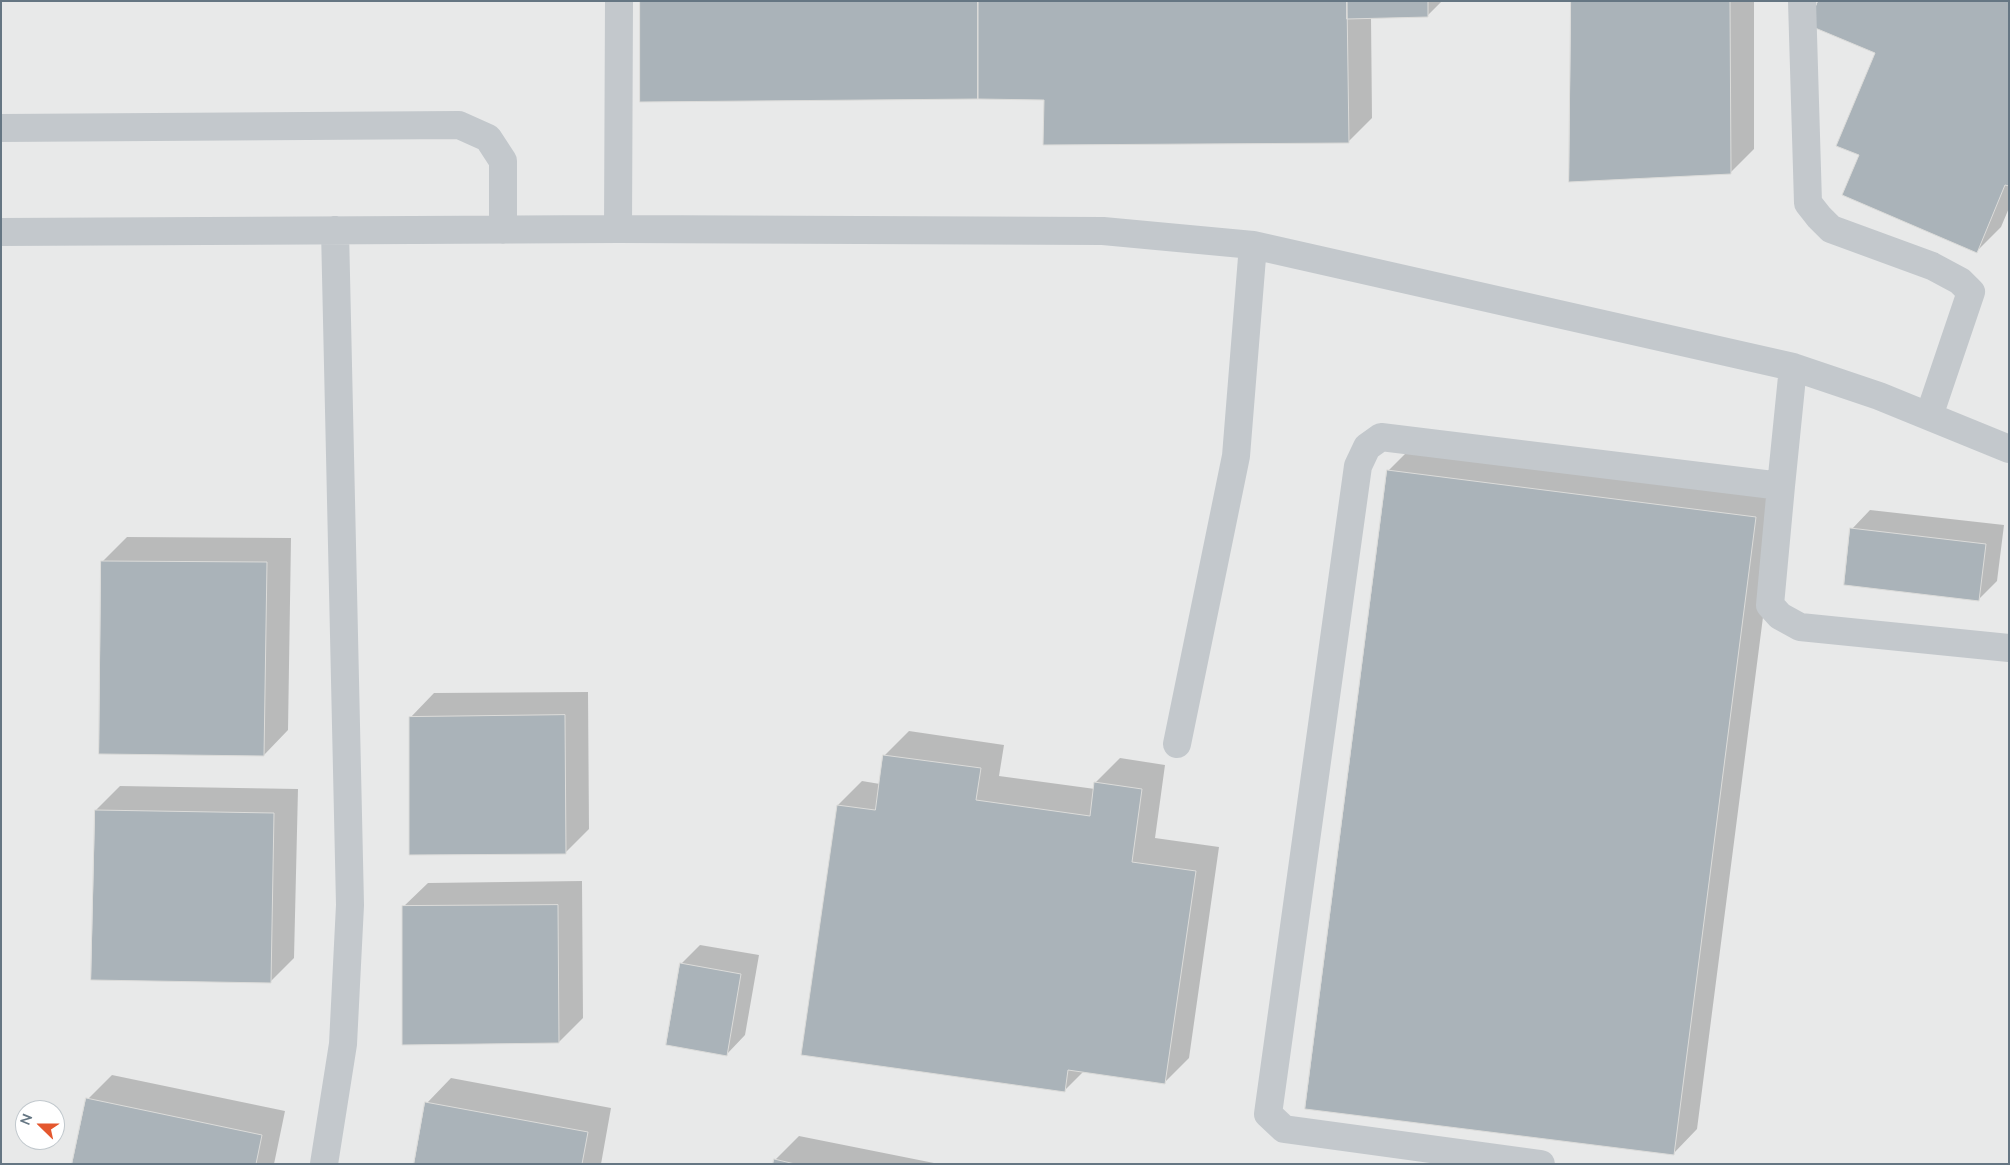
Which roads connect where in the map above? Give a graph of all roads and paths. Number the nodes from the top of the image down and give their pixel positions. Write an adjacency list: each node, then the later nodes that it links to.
1 (619, 1): 4 (street)
2 (1802, 1): 10 (street)
3 (1, 128): 6 (street)
4 (618, 229): 6 (street); 8 (street)
5 (335, 230): 6 (street); 7 (street); 15 (street)
6 (503, 230)
7 (1, 232)
8 (1253, 245): 9 (street); 14 (street)
9 (1793, 367): 10 (street); 12 (street)
10 (1929, 416): 11 (street)
11 (2009, 448)
12 (1781, 486): 13 (street); 16 (street)
13 (2009, 648)
14 (1177, 744)
15 (324, 1164)
16 (1541, 1164)

